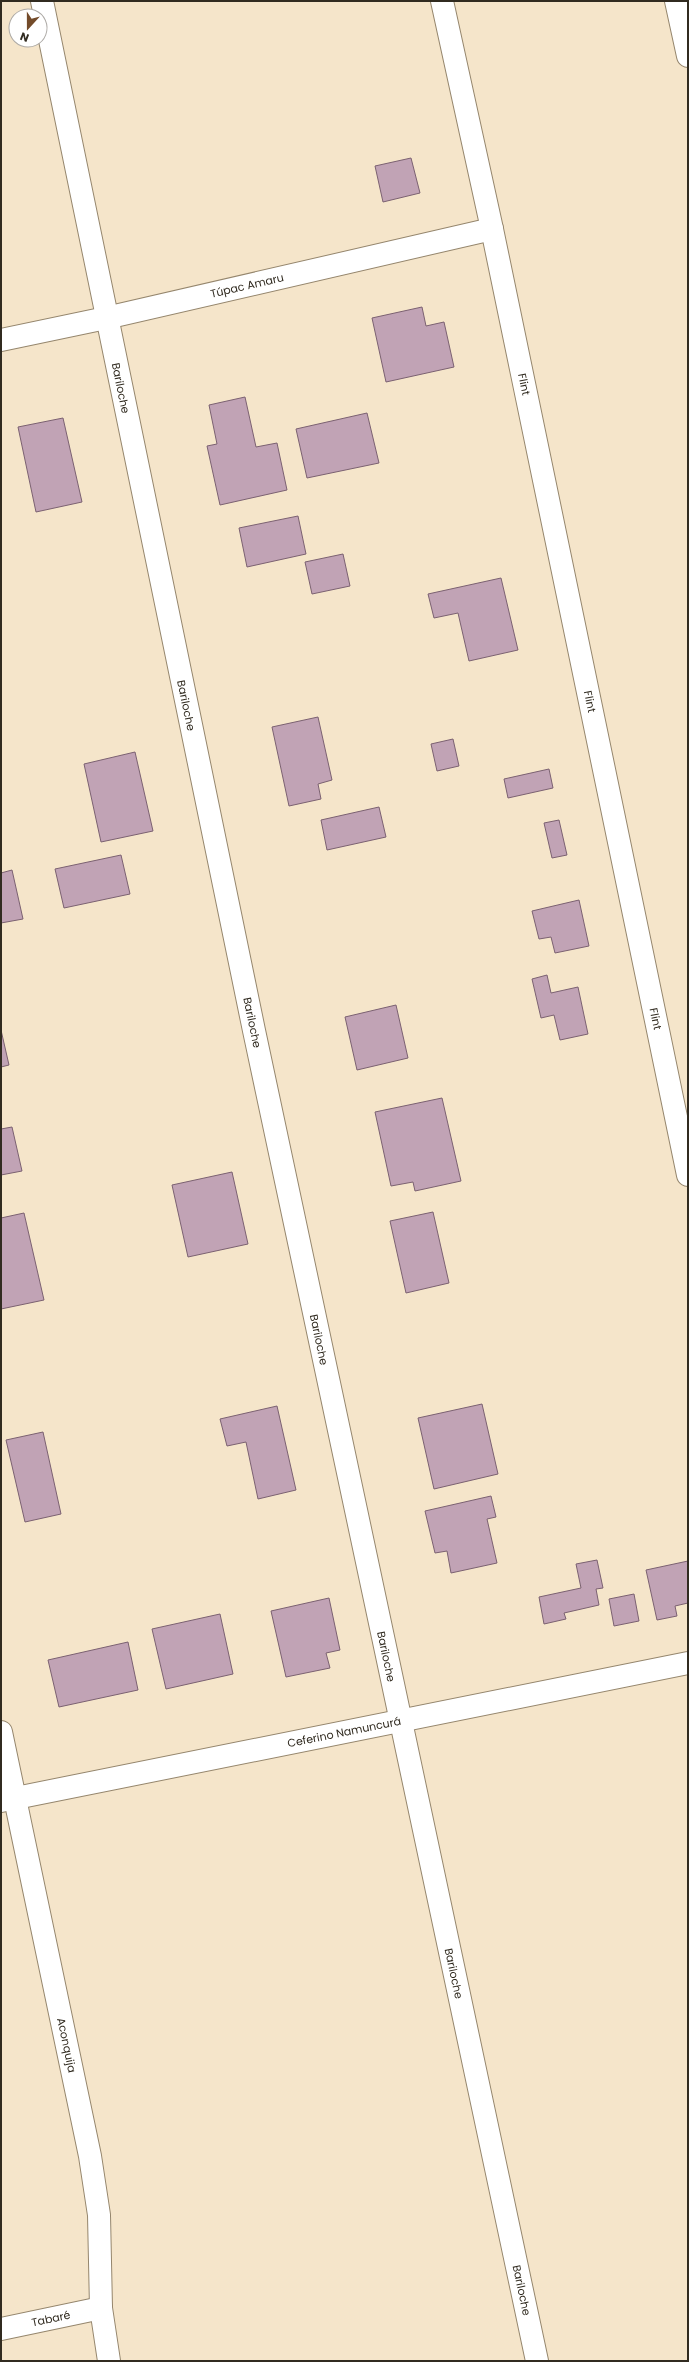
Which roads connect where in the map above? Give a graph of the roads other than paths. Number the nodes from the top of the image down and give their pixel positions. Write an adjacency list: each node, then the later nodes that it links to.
1 (42, 1): 7 (street, Bariloche)
2 (442, 1): 6 (street, Flint)
3 (676, 1): 4 (street)
4 (684, 22): 5 (street)
5 (688, 56)
6 (492, 229): 7 (street, Túpac Amaru); 9 (street, Flint)
7 (106, 318): 8 (street, Túpac Amaru); 11 (street, Bariloche)
8 (1, 340)
9 (688, 1175)
10 (688, 1663): 11 (street, Ceferino Namuncurá)
11 (399, 1719): 13 (street, Ceferino Namuncurá); 17 (street, Bariloche)
12 (1, 1732): 13 (street, Aconquija)
13 (8, 1799): 14 (street, Aconquija)
14 (101, 2308): 15 (street, Tabaré); 16 (street, Aconquija)
15 (1, 2329)
16 (109, 2361)
17 (537, 2361)

